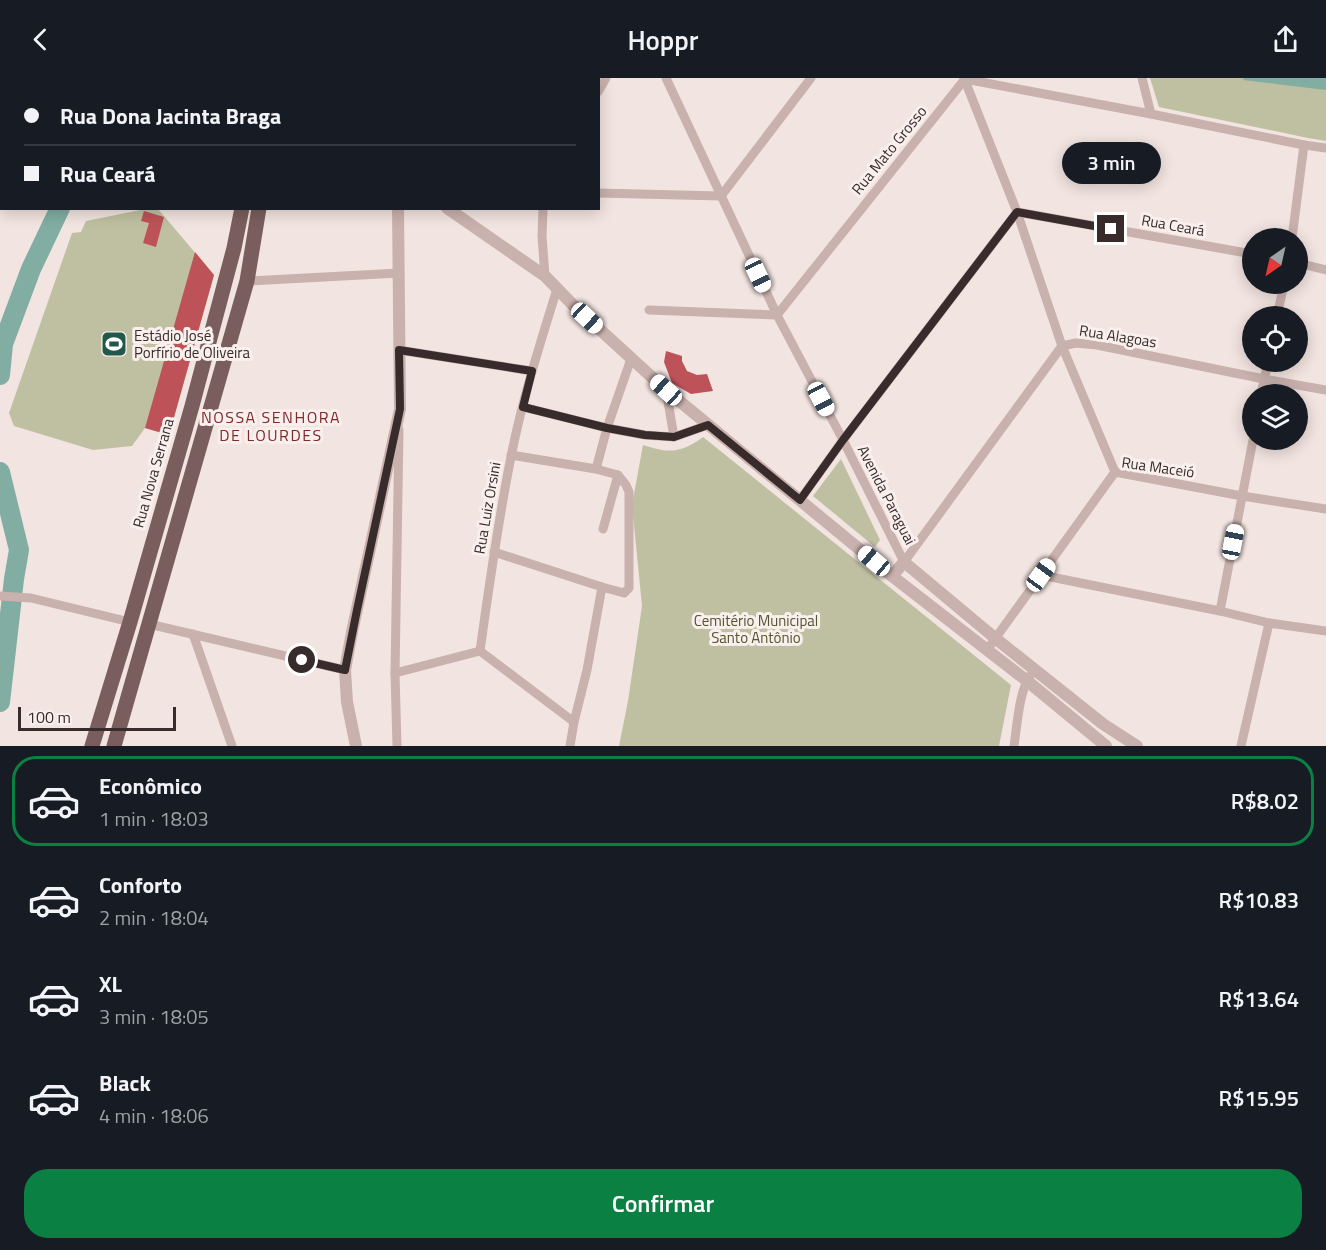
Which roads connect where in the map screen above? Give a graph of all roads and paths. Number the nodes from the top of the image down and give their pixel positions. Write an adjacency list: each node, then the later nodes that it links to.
1 (666, 78): 9 (street, Avenida Paraguai)
2 (811, 78): 9 (street)
3 (1142, 78): 5 (street)
4 (965, 79): 5 (street); 15 (street); 25 (street, Rua Mato Grosso)
5 (1151, 114): 6 (street)
6 (1304, 145): 7 (street); 16 (street)
7 (1326, 148)
8 (600, 193): 9 (street)
9 (722, 196): 25 (street, Avenida Paraguai)
10 (242, 210): 57 (main road, Rua Nova Serrana)
11 (260, 210): 22 (main road)
12 (398, 210): 20 (street)
13 (450, 210): 21 (street)
14 (543, 210): 21 (street)
15 (1017, 212): 17 (street, Rua Ceará); 26 (street); 40 (street)
16 (1293, 228)
17 (1242, 252)
18 (1308, 266): 19 (street)
19 (1326, 270)
20 (399, 273): 22 (street); 27 (street)
21 (545, 276): 23 (street)
22 (247, 281): 59 (main road)
23 (557, 289): 28 (street); 29 (street, Rua Luiz Orsini)
24 (649, 310): 25 (street)
25 (777, 315): 40 (street, Avenida Paraguai)
26 (1062, 346): 31 (street, Rua Alagoas); 44 (street); 51 (street, Rua Alagoas)
27 (399, 350): 29 (street); 36 (street)
28 (631, 359): 33 (street); 38 (street)
29 (532, 371): 35 (street, Rua Luiz Orsini)
30 (1266, 372): 31 (street)
31 (1264, 380): 32 (street); 34 (street, Rua Alagoas)
32 (1263, 384)
33 (666, 390): 37 (street); 39 (street)
34 (1326, 390)
35 (523, 407): 38 (street); 42 (street, Rua Luiz Orsini)
36 (400, 409): 66 (street); 67 (street)
37 (708, 425): 39 (street); 47 (street)
38 (607, 428): 39 (street); 43 (street)
39 (674, 437)
40 (843, 440): 47 (street); 51 (street, Avenida Paraguai)
41 (1251, 450): 46 (street)
42 (511, 455): 43 (street); 50 (street, Rua Luiz Orsini)
43 (596, 468): 45 (street)
44 (1115, 472): 46 (street, Rua Maceió); 52 (street, Rua Maceió)
45 (618, 475): 49 (street); 54 (street)
46 (1242, 496): 48 (street, Rua Maceió); 56 (street)
47 (800, 500): 53 (street)
48 (1326, 509)
49 (603, 529)
50 (494, 552): 54 (street); 64 (street, Rua Luiz Orsini)
51 (904, 562): 53 (street); 62 (street, Avenida Paraguai)
52 (1041, 575): 56 (street); 62 (street, Rua Maceió)
53 (892, 576): 63 (street)
54 (602, 587): 69 (street)
55 (5, 596): 57 (street)
56 (1220, 611): 58 (street)
57 (130, 622): 70 (main road, Rua Nova Serrana)
58 (1269, 623): 60 (street); 79 (street)
59 (149, 624): 61 (street); 71 (main road)
60 (1326, 631)
61 (193, 634): 66 (street); 72 (street)
62 (995, 638): 63 (street, Rua Maceió); 65 (street, Avenida Paraguai)
63 (987, 650): 68 (street)
64 (480, 651): 67 (street); 69 (street)
65 (1034, 669): 68 (street); 78 (street, Avenida Paraguai)
66 (345, 670): 73 (street)
67 (395, 673): 74 (street)
68 (1026, 680): 76 (street); 77 (street)
69 (574, 722): 75 (street)
70 (92, 746)
71 (114, 746)
72 (232, 746)
73 (356, 746)
74 (397, 746)
75 (570, 746)
76 (1014, 746)
77 (1106, 746)
78 (1137, 746)
79 (1241, 746)

